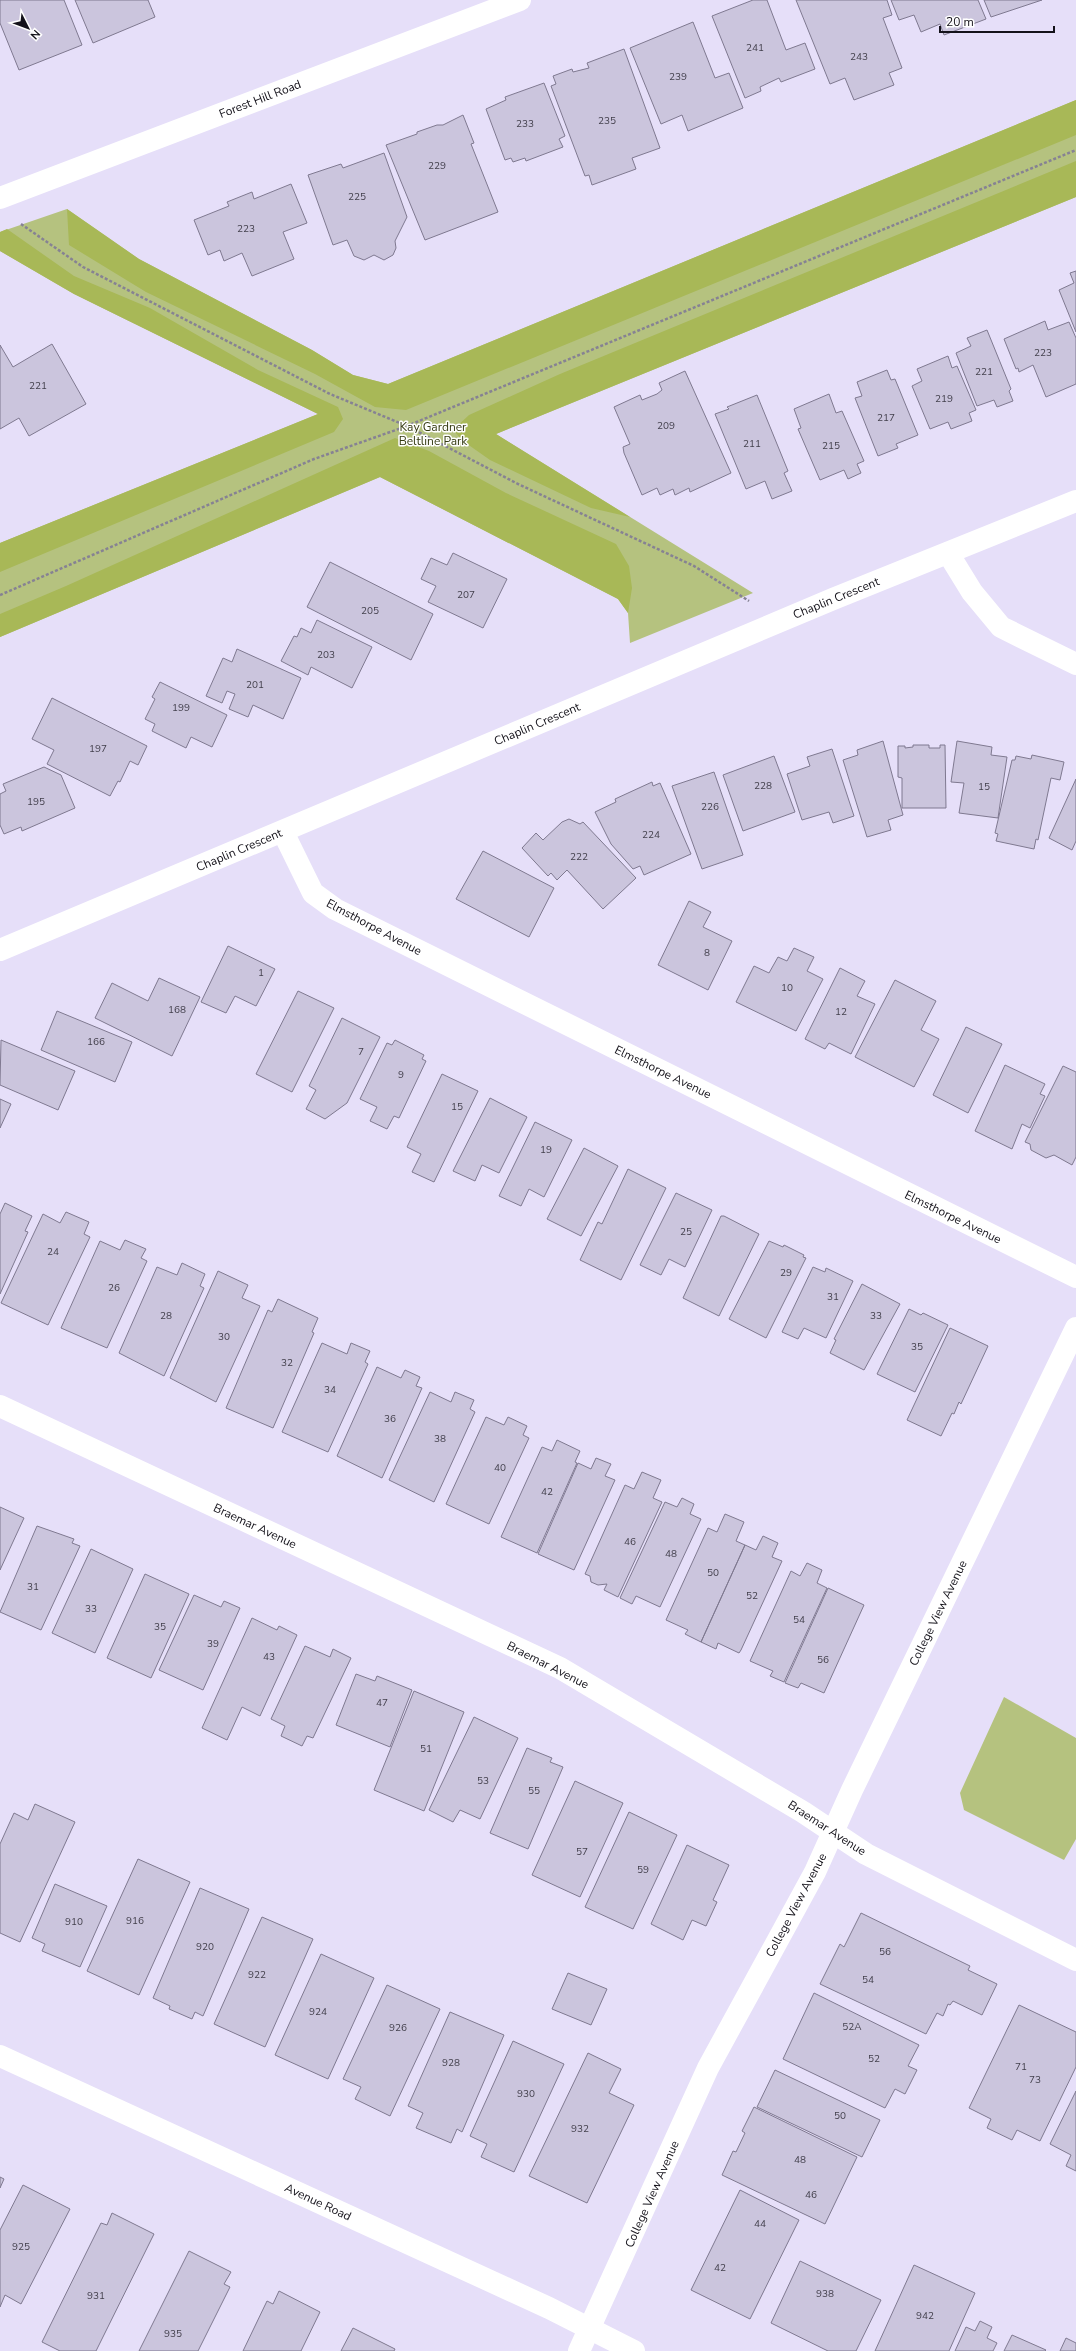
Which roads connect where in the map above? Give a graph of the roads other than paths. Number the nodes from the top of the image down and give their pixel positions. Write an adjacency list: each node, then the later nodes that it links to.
1 (520, 0): 2 (street, Forest Hill Road)
2 (0, 198)
3 (1076, 502): 4 (street, Chaplin Crescent)
4 (948, 553): 5 (street); 6 (street, Chaplin Crescent)
5 (1076, 664)
6 (283, 832): 7 (street, Chaplin Crescent); 8 (street, Elmsthorpe Avenue)
7 (0, 950)
8 (1076, 1278)
9 (1076, 1328): 11 (street, College View Avenue)
10 (0, 1406): 11 (street, Braemar Avenue)
11 (834, 1832): 12 (street, Braemar Avenue); 14 (street, College View Avenue)
12 (1076, 1960)
13 (0, 2056): 14 (street, Avenue Road)
14 (589, 2329): 15 (street, College View Avenue); 16 (street, Avenue Road)
15 (579, 2351)
16 (634, 2351)

